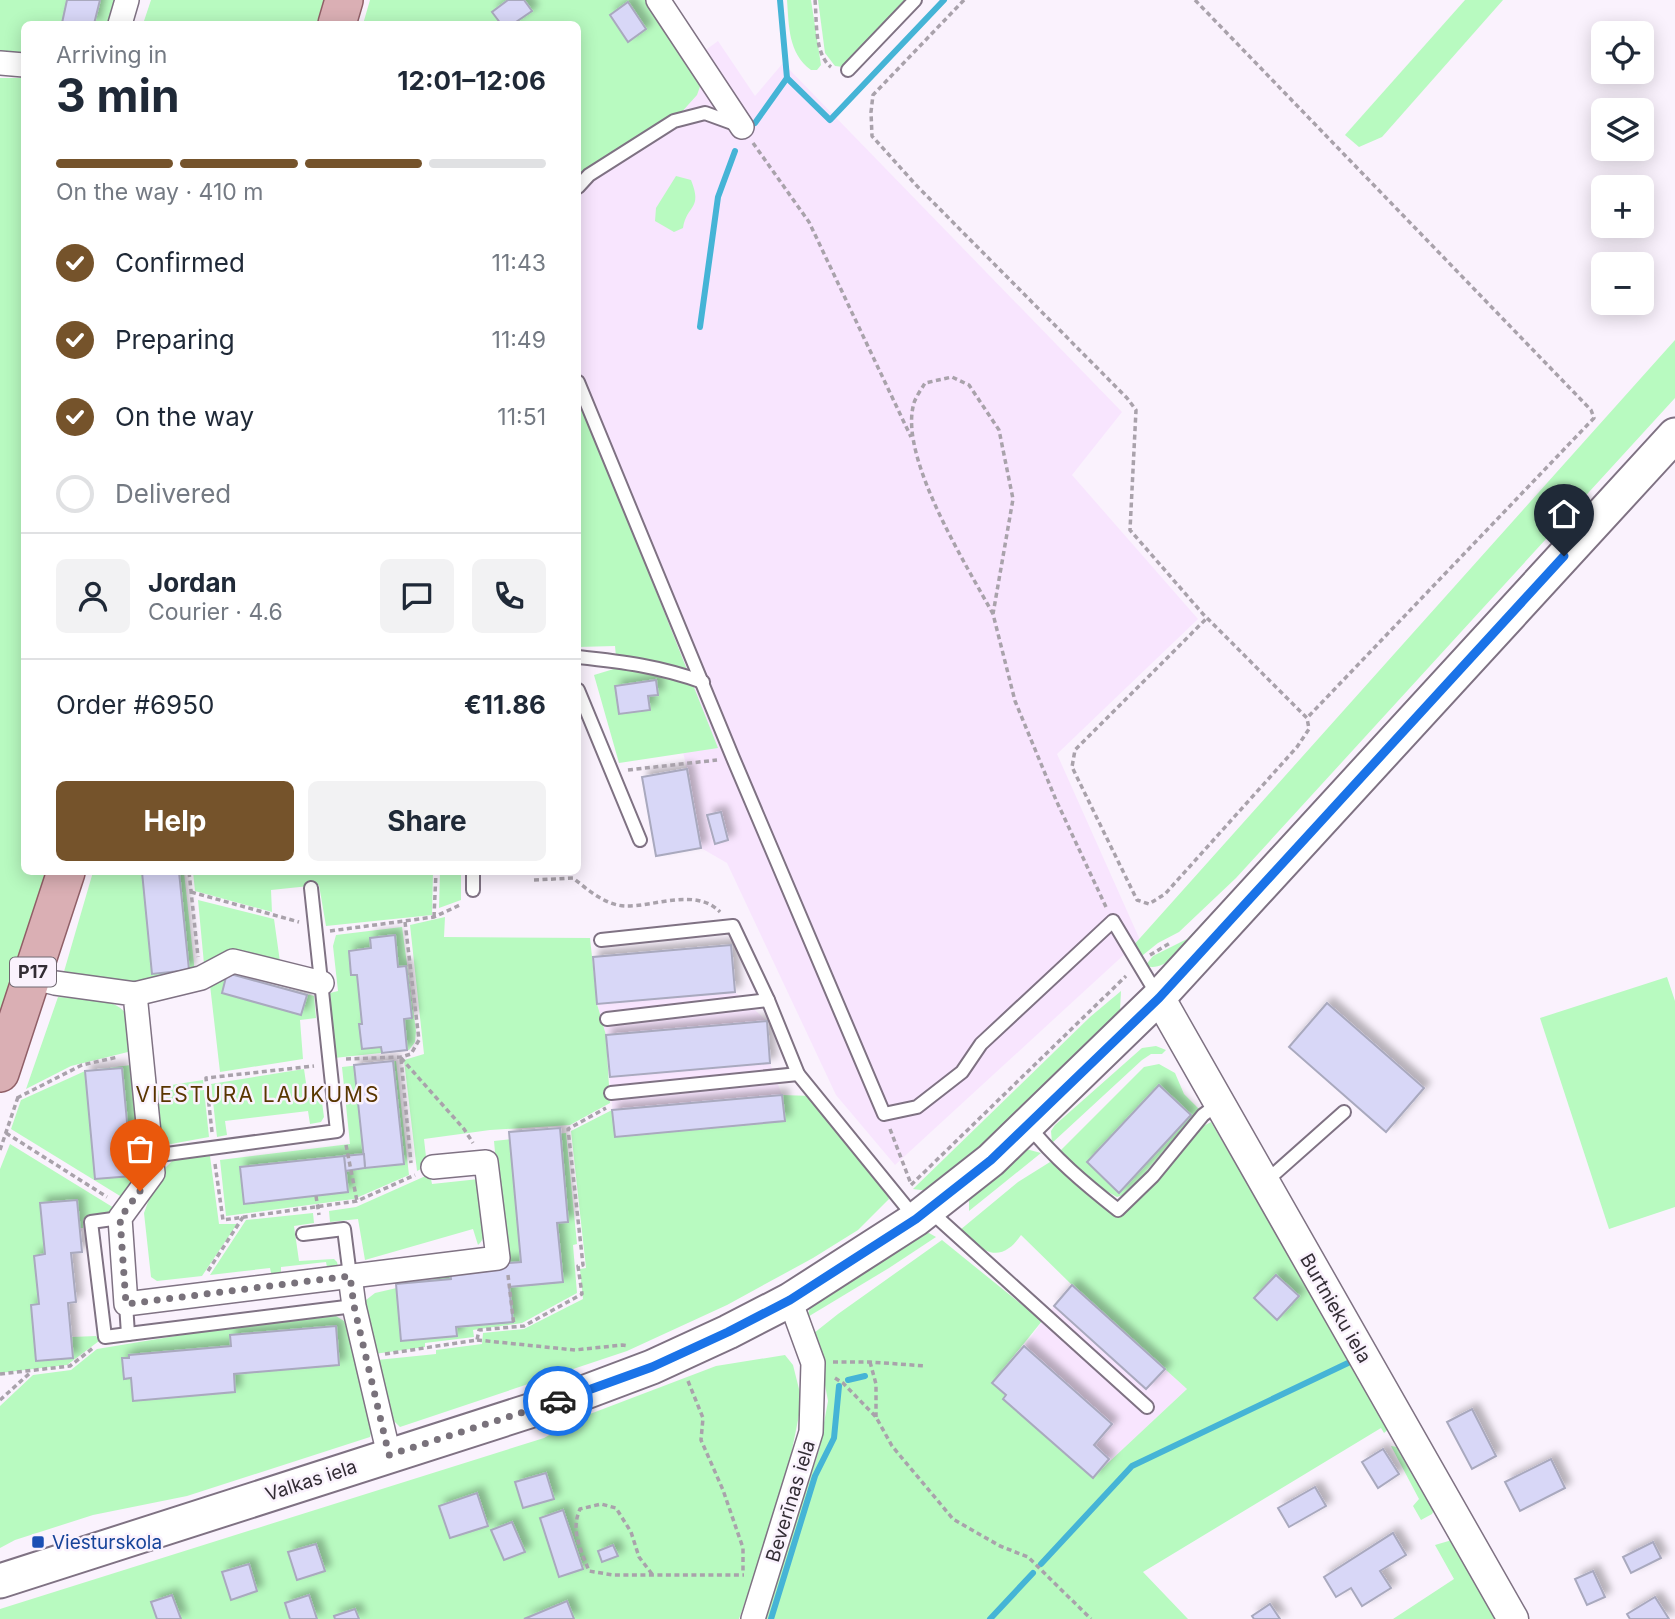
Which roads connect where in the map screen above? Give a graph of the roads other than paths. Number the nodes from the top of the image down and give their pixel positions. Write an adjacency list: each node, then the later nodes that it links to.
1 (127, 0): 5 (street)
2 (344, 0): 6 (main road)
3 (658, 0): 10 (street)
4 (915, 0): 9 (lane)
5 (121, 21)
6 (338, 21)
7 (0, 63): 8 (street)
8 (21, 65)
9 (848, 71)
10 (742, 127): 11 (lane)
11 (581, 184)
12 (581, 389): 15 (lane)
13 (1675, 435): 26 (main road, Valkas iela)
14 (581, 657): 15 (lane)
15 (703, 682): 26 (lane)
16 (581, 697): 17 (lane)
17 (640, 840)
18 (65, 875): 23 (main road, P17)
19 (473, 875): 21 (lane)
20 (312, 888): 24 (lane)
21 (473, 890)
22 (601, 940): 27 (lane)
23 (32, 977): 25 (street); 30 (main road, P17)
24 (322, 983): 25 (street); 35 (lane)
25 (135, 994): 35 (street)
26 (1159, 998): 32 (street, Burtnieku iela); 34 (main road, Valkas iela)
27 (768, 1000): 28 (lane); 29 (lane)
28 (607, 1019)
29 (798, 1074): 31 (lane); 38 (lane)
30 (9, 1086)
31 (611, 1093)
32 (1218, 1104): 34 (lane); 37 (street, Burtnieku iela)
33 (1344, 1112): 37 (lane)
34 (1027, 1125): 38 (main road, Valkas iela)
35 (152, 1156): 39 (street)
36 (422, 1172): 41 (street)
37 (1264, 1183): 50 (street, Burtnieku iela)
38 (919, 1204): 42 (main road, Valkas iela); 46 (lane)
39 (124, 1214): 43 (street); 45 (lane)
40 (303, 1234): 41 (lane)
41 (350, 1276): 43 (street); 44 (street)
42 (790, 1300): 47 (main road, Valkas iela); 49 (street, Beverīnas iela)
43 (126, 1304): 45 (lane)
44 (354, 1306): 45 (lane); 47 (street)
45 (128, 1334)
46 (1147, 1407)
47 (389, 1455): 48 (main road, Valkas iela)
48 (0, 1580)
49 (753, 1619)
50 (1513, 1619)

